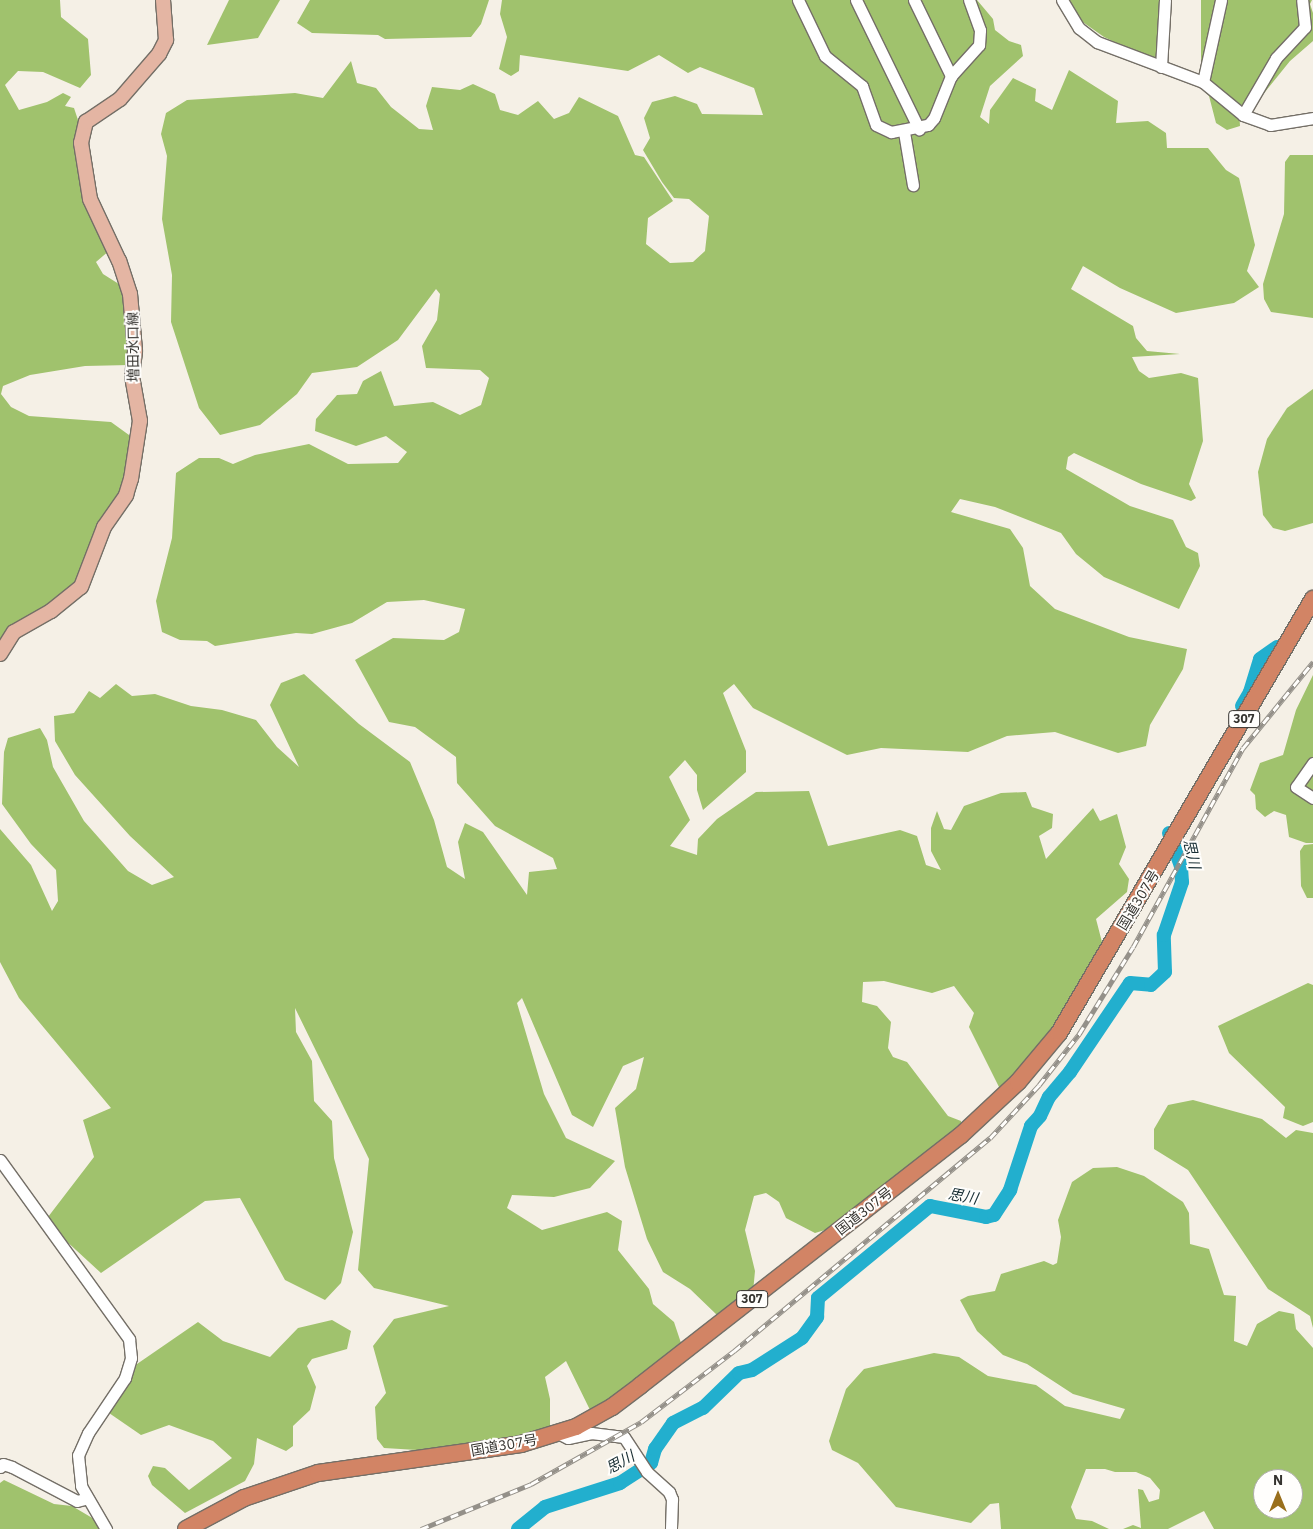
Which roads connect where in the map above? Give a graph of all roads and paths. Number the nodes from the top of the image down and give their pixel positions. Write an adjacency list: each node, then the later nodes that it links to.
1 (163, 0): 20 (main road, 増田水口線)
2 (798, 0): 17 (street)
3 (856, 0): 16 (street)
4 (914, 0): 12 (street)
5 (969, 0): 12 (street)
6 (1062, 0): 11 (street)
7 (1165, 0): 11 (street)
8 (1221, 0): 13 (street)
9 (1302, 0): 10 (street)
10 (1309, 9): 14 (street)
11 (1161, 67): 13 (street)
12 (951, 76): 16 (street)
13 (1203, 82): 14 (street)
14 (1243, 115): 15 (street)
15 (1313, 118)
16 (919, 129): 17 (street)
17 (904, 132): 18 (street)
18 (914, 185)
19 (1313, 599): 24 (highway, 国道307号 / 307)
20 (0, 654)
21 (1313, 763): 22 (street)
22 (1313, 798)
23 (0, 1160): 26 (street)
24 (558, 1434): 28 (highway, 国道307号 / 307); 29 (street)
25 (0, 1467): 26 (street)
26 (88, 1498): 27 (street)
27 (106, 1529)
28 (186, 1529)
29 (671, 1529)

